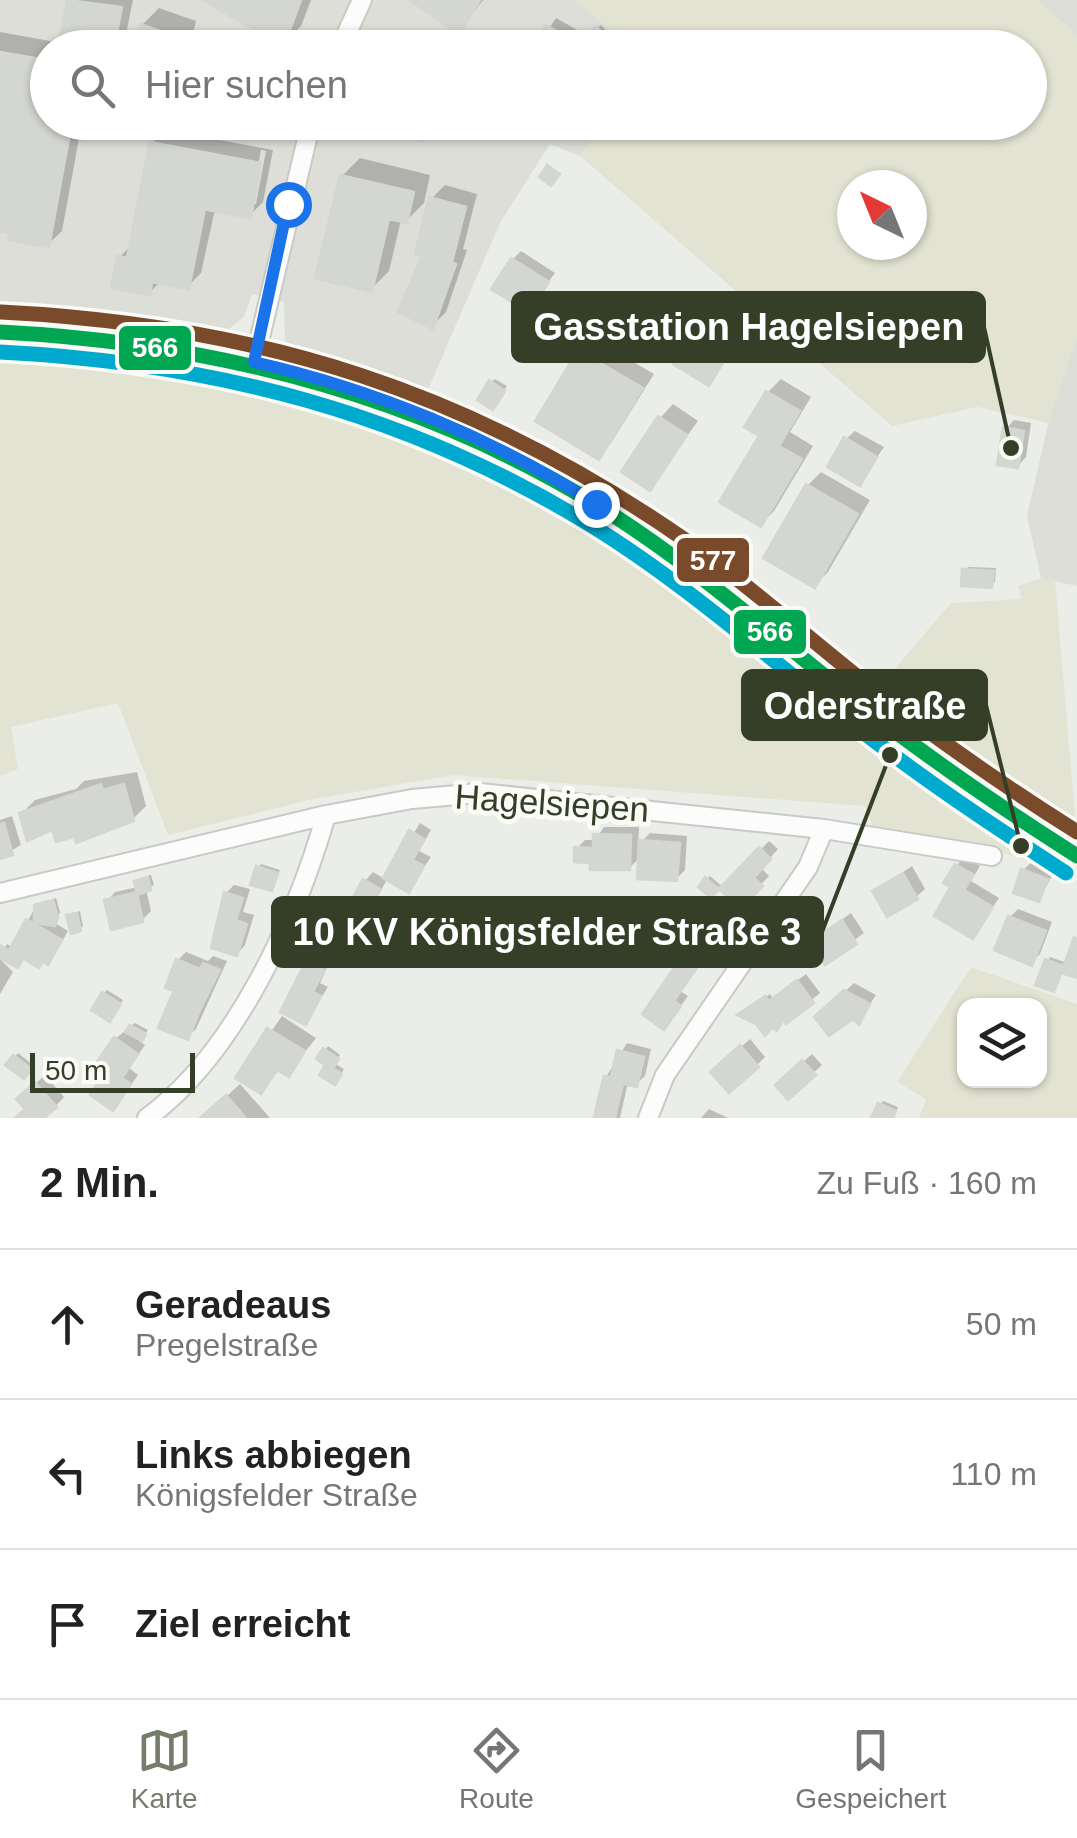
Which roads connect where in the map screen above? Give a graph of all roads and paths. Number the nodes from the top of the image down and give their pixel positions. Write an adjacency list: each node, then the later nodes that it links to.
1 (362, 0): 2 (street)
2 (348, 30)
3 (308, 140): 5 (street)
4 (0, 332): 5 (street)
5 (254, 362): 9 (street)
6 (326, 815): 7 (street, Hagelsiepen); 10 (street, Hagelsiepen); 11 (street)
7 (824, 829): 8 (street, Hagelsiepen); 12 (street)
8 (992, 856)
9 (1077, 856)
10 (0, 893)
11 (147, 1118)
12 (648, 1118)

